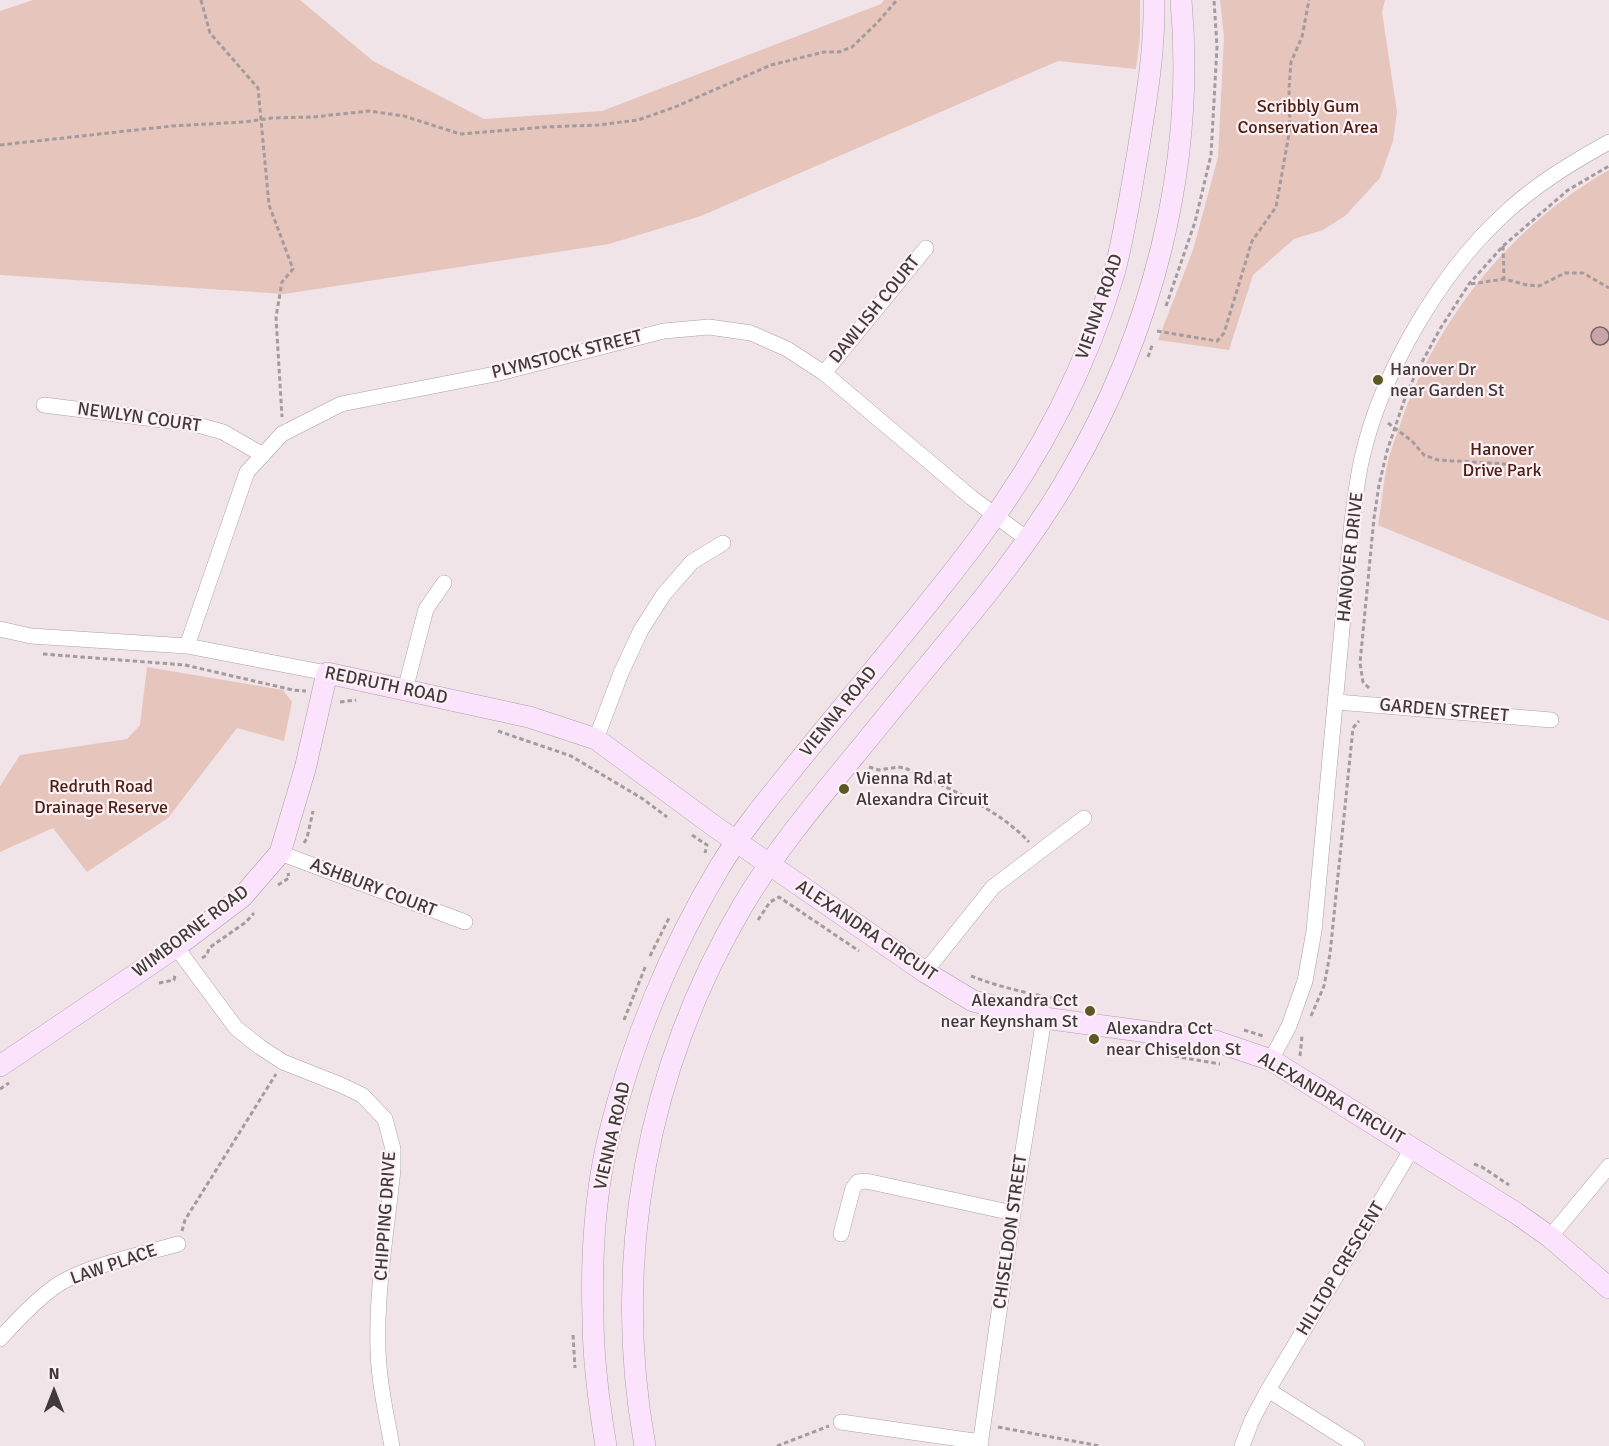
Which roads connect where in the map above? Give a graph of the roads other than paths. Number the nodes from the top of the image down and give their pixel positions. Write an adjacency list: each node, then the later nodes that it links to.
1 (1154, 0): 8 (main road, VIENNA ROAD)
2 (1181, 0): 9 (main road, VIENNA ROAD)
3 (1609, 142): 16 (street, HANOVER DRIVE)
4 (926, 248): 5 (street, DAWLISH COURT)
5 (824, 373): 7 (street, PLYMSTOCK STREET); 8 (street, PLYMSTOCK STREET)
6 (44, 405): 7 (street, NEWLYN COURT)
7 (263, 455): 13 (street, PLYMSTOCK STREET)
8 (996, 515): 9 (street, PLYMSTOCK STREET); 20 (main road, VIENNA ROAD)
9 (1027, 539): 22 (main road, VIENNA ROAD)
10 (723, 543): 18 (street)
11 (444, 583): 15 (street)
12 (0, 629): 13 (street, REDRUTH ROAD)
13 (187, 646): 14 (street, REDRUTH ROAD)
14 (325, 682): 15 (main road, REDRUTH ROAD); 21 (main road, WIMBORNE ROAD)
15 (405, 690): 18 (main road, REDRUTH ROAD)
16 (1337, 702): 17 (street, GARDEN STREET); 27 (street, HANOVER DRIVE)
17 (1551, 720)
18 (596, 739): 20 (main road, REDRUTH ROAD)
19 (1084, 818): 25 (street)
20 (736, 842): 22 (main road, ALEXANDRA CIRCUIT); 41 (main road, VIENNA ROAD)
21 (280, 853): 23 (street, ASHBURY COURT); 24 (main road, WIMBORNE ROAD)
22 (770, 865): 25 (main road, ALEXANDRA CIRCUIT); 42 (main road, VIENNA ROAD)
23 (465, 922)
24 (176, 947): 28 (main road, WIMBORNE ROAD); 40 (street, CHIPPING DRIVE)
25 (925, 972): 26 (main road, ALEXANDRA CIRCUIT)
26 (1044, 1018): 27 (main road, ALEXANDRA CIRCUIT); 31 (street, CHISELDON STREET)
27 (1271, 1060): 29 (main road, ALEXANDRA CIRCUIT)
28 (0, 1066)
29 (1413, 1147): 33 (main road, ALEXANDRA CIRCUIT); 37 (street, HILLTOP CRESCENT)
30 (1609, 1166): 33 (street)
31 (1013, 1213): 32 (street); 39 (street, CHISELDON STREET)
32 (841, 1234)
33 (1550, 1237): 35 (main road, ALEXANDRA CIRCUIT)
34 (178, 1244): 36 (street, LAW PLACE)
35 (1609, 1288)
36 (0, 1339)
37 (1268, 1390): 43 (street, HILLTOP CRESCENT); 44 (street)
38 (842, 1422): 39 (street)
39 (980, 1444)
40 (392, 1446)
41 (606, 1446)
42 (645, 1446)
43 (1242, 1446)
44 (1357, 1446)

